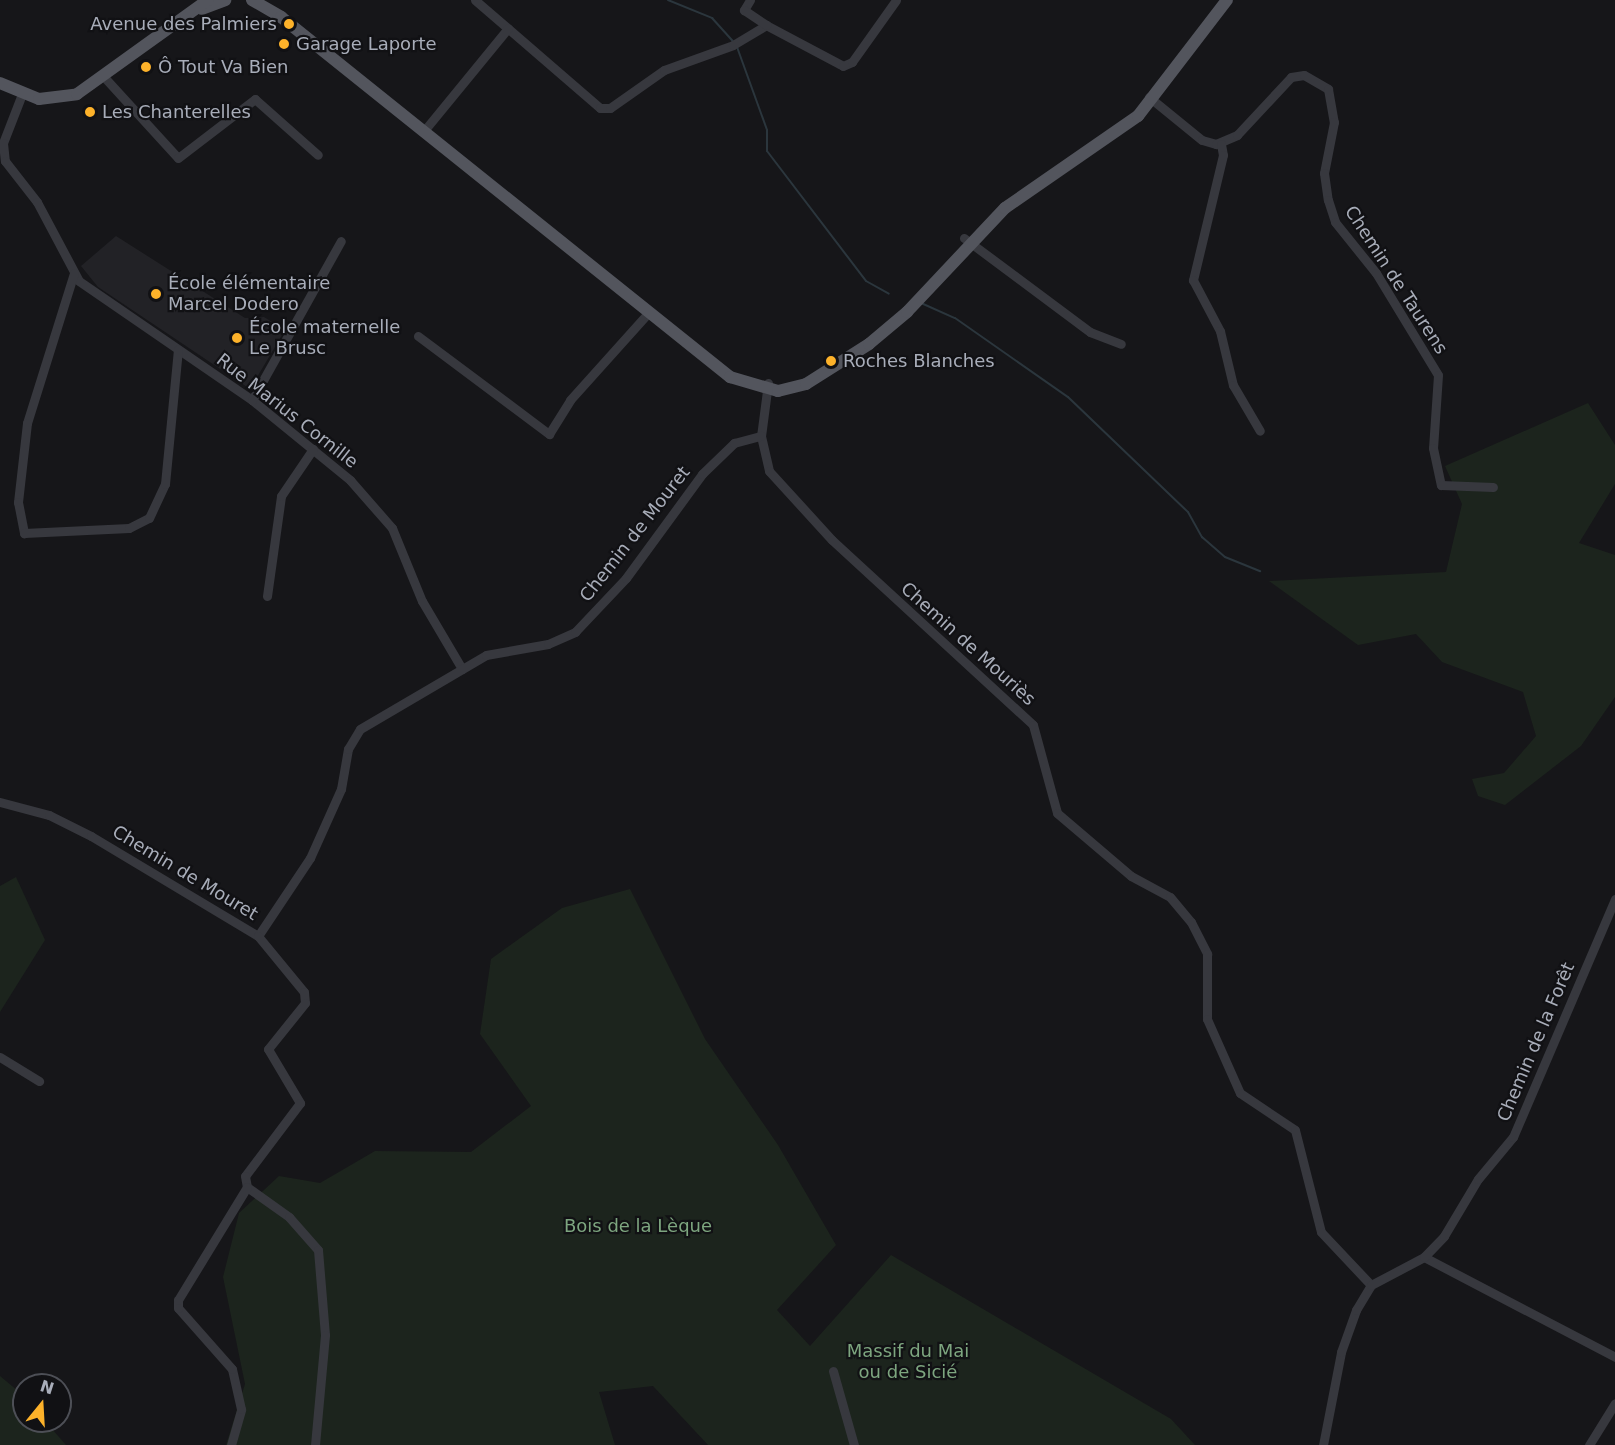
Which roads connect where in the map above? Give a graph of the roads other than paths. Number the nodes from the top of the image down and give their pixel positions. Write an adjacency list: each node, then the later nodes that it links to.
1 (208, 0): 9 (main road)
2 (225, 0): 9 (main road)
3 (252, 0): 10 (main road)
4 (272, 0): 10 (main road)
5 (475, 0): 12 (street)
6 (750, 0): 11 (street)
7 (896, 0): 11 (street)
8 (1224, 0): 16 (main road)
9 (192, 12): 13 (main road)
10 (281, 17): 17 (main road)
11 (766, 25): 12 (street)
12 (508, 28): 17 (street)
13 (105, 78): 15 (main road); 19 (street)
14 (0, 83): 15 (main road)
15 (22, 94): 22 (street, Rue Marius Cornille)
16 (1151, 99): 18 (street); 20 (main road)
17 (423, 132): 23 (main road)
18 (1221, 144): 31 (street); 34 (street, Chemin de Taurens)
19 (318, 155)
20 (967, 240): 25 (street); 29 (main road)
21 (341, 241): 30 (street)
22 (74, 273): 26 (street, Rue Marius Cornille); 28 (street)
23 (649, 312): 24 (street); 29 (main road)
24 (418, 336)
25 (1121, 344)
26 (178, 350): 27 (street, Rue Marius Cornille); 28 (street)
27 (191, 359): 28 (street); 30 (street, Rue Marius Cornille)
28 (175, 378)
29 (768, 387): 32 (street, Chemin de Mouriès)
30 (252, 400): 33 (street, Rue Marius Cornille)
31 (1260, 431)
32 (761, 436): 36 (street, Chemin de Mouret); 44 (street, Chemin de Mouriès)
33 (313, 449): 35 (street); 36 (street, Rue Marius Cornille)
34 (1493, 487)
35 (267, 596)
36 (462, 669): 39 (street, Chemin de Mouret)
37 (0, 802): 39 (street, Chemin de Mouret)
38 (1615, 899): 43 (street, Chemin de la Forêt)
39 (258, 936): 42 (street)
40 (0, 1057): 41 (street)
41 (39, 1081)
42 (247, 1187): 48 (street); 49 (street)
43 (1424, 1257): 44 (street, Chemin de la Forêt); 45 (street)
44 (1371, 1285): 51 (street)
45 (1615, 1358)
46 (833, 1371): 50 (street)
47 (1615, 1403): 52 (street)
48 (231, 1445)
49 (315, 1445)
50 (854, 1445)
51 (1323, 1445)
52 (1589, 1445)

